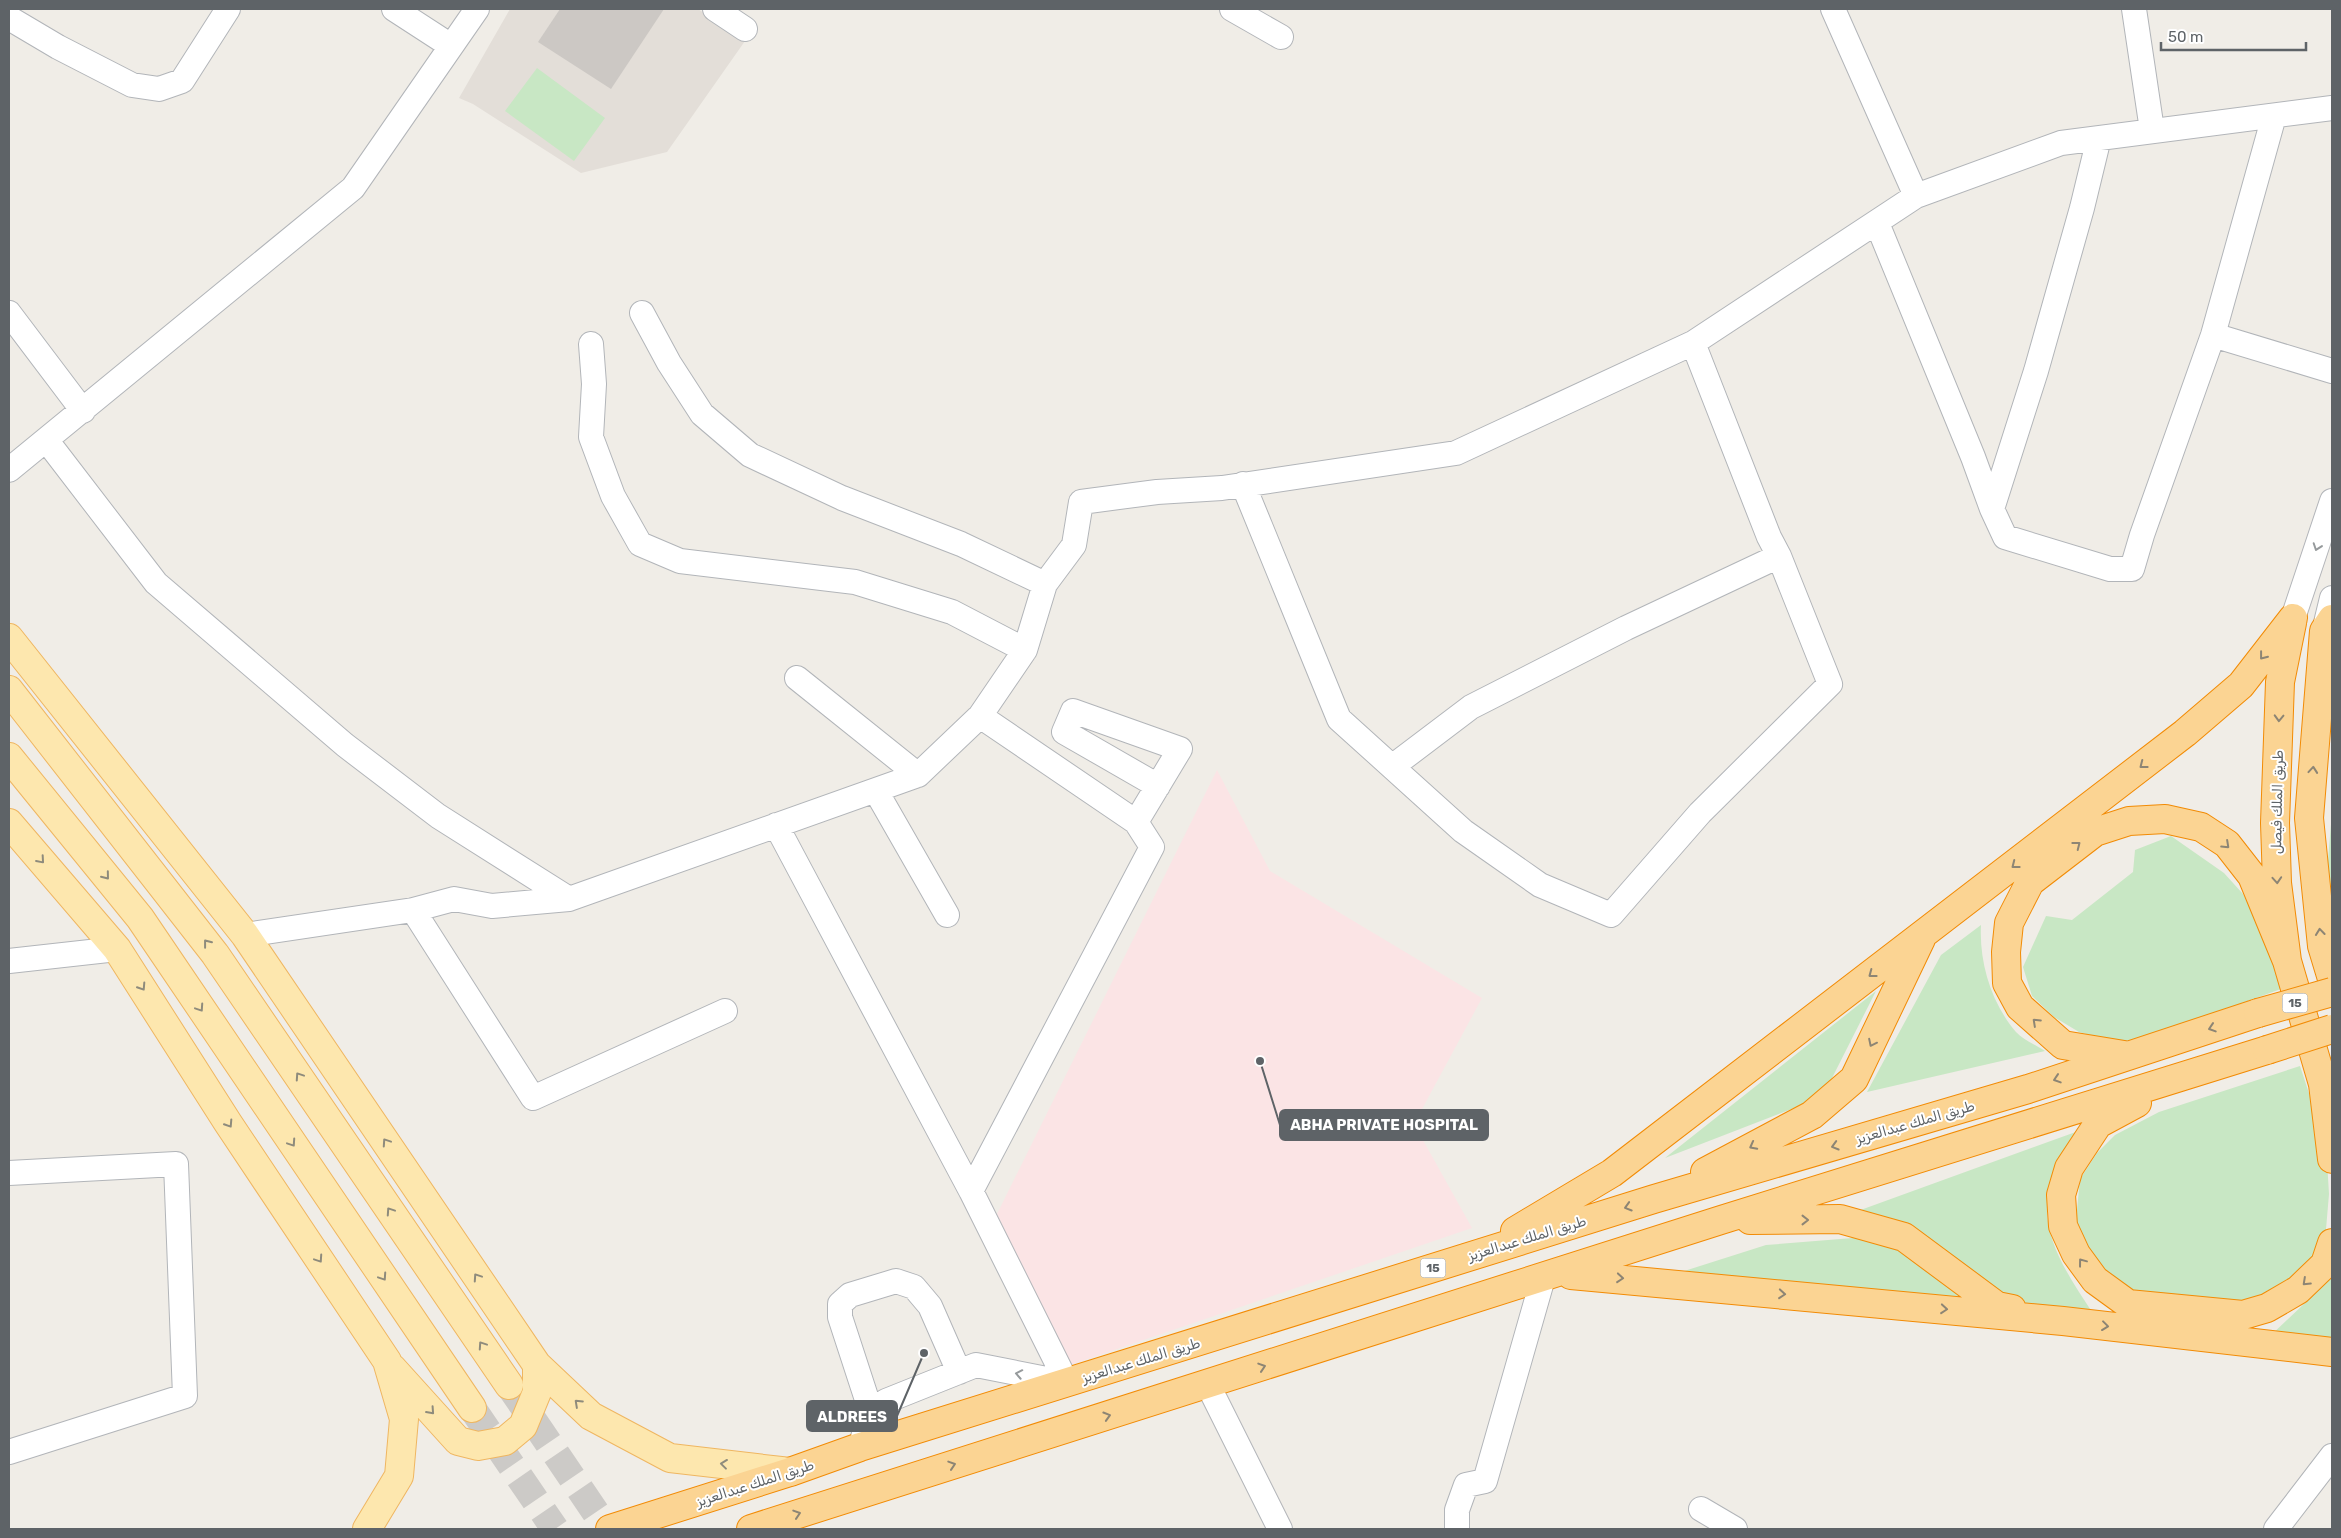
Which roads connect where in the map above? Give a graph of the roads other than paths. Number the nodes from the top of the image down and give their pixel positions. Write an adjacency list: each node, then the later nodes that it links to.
1 (228, 9): 8 (street)
2 (394, 9): 11 (street)
3 (478, 9): 11 (street)
4 (714, 9): 9 (street)
5 (1232, 9): 10 (street)
6 (1836, 9): 16 (street)
7 (2134, 9): 14 (street)
8 (9, 18)
9 (744, 29)
10 (1281, 37)
11 (451, 46): 24 (street)
12 (2332, 108): 13 (street)
13 (2274, 116): 14 (street); 20 (street)
14 (2152, 130): 15 (street)
15 (2099, 138): 16 (street); 29 (street)
16 (1916, 196): 17 (street)
17 (1877, 223): 21 (street); 29 (street)
18 (9, 313): 24 (street)
19 (642, 313): 31 (street)
20 (2213, 335): 23 (street); 29 (street)
21 (1693, 343): 27 (street); 30 (street)
22 (591, 344): 37 (street)
23 (2332, 371)
24 (83, 411): 25 (street)
25 (47, 441): 26 (street); 52 (street)
26 (9, 470)
27 (1243, 484): 31 (street); 42 (street)
28 (2332, 501): 33 (street, طريق الملك فيصل, one-way to 33)
29 (1992, 510)
30 (1780, 556): 42 (street); 42 (street)
31 (1044, 584): 37 (street)
32 (2332, 598): 34 (street)
33 (2292, 618): 56 (highway, one-way to 56); 59 (highway, طريق الملك فيصل, one-way to 59)
34 (2328, 625): 60 (highway, one-way to 34)
35 (9, 638): 55 (main road)
36 (9, 650): 47 (main road)
37 (1025, 650): 40 (street)
38 (797, 678): 44 (street)
39 (9, 690): 47 (main road)
40 (980, 716): 44 (street); 49 (street)
41 (9, 757): 48 (main road)
42 (1392, 766)
43 (9, 772): 48 (main road)
44 (918, 775): 46 (street)
45 (1158, 786): 49 (street)
46 (876, 791): 51 (street); 54 (street)
47 (89, 793): 81 (main road, one-way to 47)
48 (50, 808): 83 (main road, one-way to 83)
49 (1136, 822): 69 (street)
50 (9, 823): 57 (main road, one-way to 57)
51 (776, 825): 52 (street); 69 (street)
52 (569, 899): 53 (street)
53 (413, 910): 55 (street); 62 (street)
54 (947, 914)
55 (245, 935): 78 (main road, one-way to 55)
56 (1923, 936): 70 (highway, one-way to 70); 73 (highway, one-way to 73)
57 (117, 949): 58 (street); 77 (main road, one-way to 77)
58 (9, 961)
59 (2287, 961): 64 (highway, one-way to 59); 66 (highway, طريق الملك فيصل)
60 (2332, 979)
61 (2332, 992): 64 (highway, طريق الملك عبدالعزيز / 15, one-way to 64, bridge)
62 (725, 1011)
63 (2332, 1030): 65 (highway, bridge)
64 (2128, 1056): 70 (highway, طريق الملك عبدالعزيز / 15, one-way to 70)
65 (2192, 1074): 71 (highway); 72 (highway, one-way to 65)
66 (2328, 1093): 67 (highway, طريق الملك فيصل)
67 (2332, 1159)
68 (9, 1174): 86 (street)
69 (971, 1191): 80 (street)
70 (1654, 1198): 73 (highway, طريق الملك عبدالعزيز / 15, one-way to 73)
71 (1721, 1220): 74 (highway); 75 (highway, one-way to 75)
72 (2332, 1243)
73 (1475, 1255): 80 (highway, طريق الملك عبدالعزيز / 15)
74 (1549, 1276): 75 (highway, one-way to 75); 82 (highway, one-way to 74); 94 (street)
75 (2064, 1321): 76 (highway, one-way to 76)
76 (2332, 1352)
77 (386, 1361): 78 (main road, one-way to 78); 91 (main road)
78 (537, 1365): 88 (main road, one-way to 78)
79 (959, 1372): 80 (street, one-way to 79); 84 (street); 84 (street)
80 (1067, 1384): 85 (highway, طريق الملك عبدالعزيز / 15)
81 (509, 1385)
82 (1208, 1385): 90 (highway, one-way to 82); 93 (street)
83 (472, 1408)
84 (870, 1412): 85 (street)
85 (860, 1447): 88 (highway, طريق الملك عبدالعزيز / 15)
86 (9, 1452)
87 (2332, 1456): 96 (street)
88 (790, 1472): 92 (highway, طريق الملك عبدالعزيز / 15)
89 (1701, 1508): 95 (street)
90 (756, 1528)
91 (367, 1529)
92 (610, 1529)
93 (1280, 1529)
94 (1457, 1529)
95 (1735, 1529)
96 (2276, 1529)

